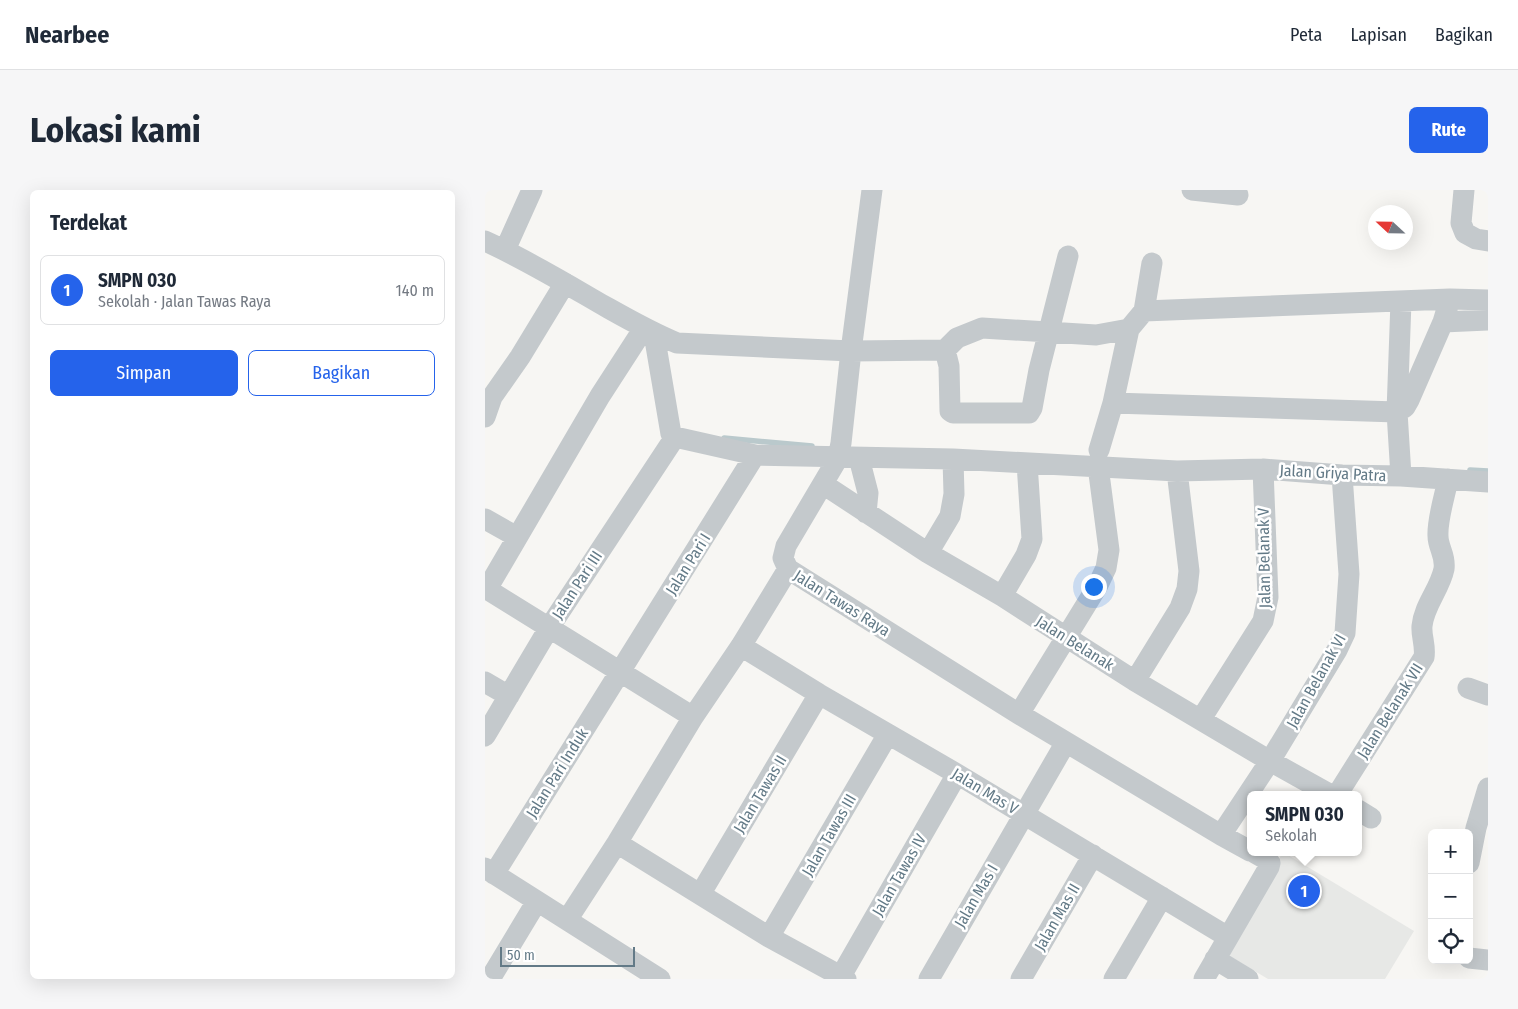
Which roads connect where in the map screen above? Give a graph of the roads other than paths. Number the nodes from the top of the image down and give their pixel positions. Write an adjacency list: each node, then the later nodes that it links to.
1 (532, 190): 8 (street)
2 (872, 190): 22 (street)
3 (1192, 190): 5 (street)
4 (1465, 190): 6 (street)
5 (1238, 195)
6 (1488, 241)
7 (485, 242): 8 (street)
8 (505, 250): 11 (street)
9 (1068, 256): 20 (street)
10 (1152, 263): 15 (street)
11 (565, 283): 19 (street); 25 (street)
12 (1450, 298): 13 (street); 14 (street); 17 (street)
13 (1488, 300)
14 (1401, 301): 15 (street); 24 (street)
15 (1144, 311): 18 (street)
16 (1488, 320): 17 (street)
17 (1443, 322): 24 (street)
18 (1129, 329): 20 (street); 23 (street)
19 (649, 331): 22 (street); 26 (street); 41 (street)
20 (1048, 332): 21 (street); 21 (street)
21 (945, 350): 22 (street)
22 (851, 351): 28 (street)
23 (1113, 403): 24 (street); 29 (street)
24 (1397, 412): 33 (street)
25 (485, 417)
26 (675, 437): 27 (street, Jalan Griya Patra); 46 (street, Jalan Pari III)
27 (755, 455): 28 (street, Jalan Griya Patra); 49 (street, Jalan Pari I)
28 (848, 458): 30 (street, Jalan Griya Patra); 38 (street); 39 (street)
29 (1098, 458): 31 (street, Jalan Griya Patra); 34 (street, Jalan Griya Patra); 47 (street)
30 (953, 459): 31 (street, Jalan Griya Patra); 42 (street)
31 (1027, 463): 45 (street)
32 (1263, 469): 34 (street, Jalan Griya Patra); 35 (street, Jalan Griya Patra); 56 (street, Jalan Belanak V)
33 (1401, 470): 35 (street, Jalan Griya Patra); 36 (street, Jalan Griya Patra)
34 (1177, 471): 50 (street)
35 (1342, 476): 60 (street, Jalan Belanak VI)
36 (1448, 479): 37 (street, Jalan Griya Patra); 65 (street, Jalan Belanak VII)
37 (1488, 482)
38 (823, 484): 39 (street, Jalan Belanak); 43 (street)
39 (866, 513): 42 (street, Jalan Belanak)
40 (485, 519): 41 (street)
41 (517, 537): 44 (street)
42 (928, 553): 45 (street, Jalan Belanak)
43 (788, 569): 48 (street, Jalan Tawas Raya); 54 (street, Jalan Tawas Raya)
44 (486, 589): 46 (street)
45 (1002, 596): 47 (street, Jalan Belanak)
46 (549, 628): 49 (street); 53 (street, Jalan Pari III)
47 (1066, 638): 50 (street, Jalan Belanak); 54 (street)
48 (741, 646): 52 (street, Jalan Mas V); 55 (street, Jalan Tawas Raya)
49 (620, 672): 55 (street); 75 (street, Jalan Pari Induk)
50 (1135, 681): 56 (street, Jalan Belanak)
51 (485, 682): 53 (street)
52 (819, 694): 57 (street, Jalan Mas V); 76 (street, Jalan Tawas II)
53 (509, 696): 58 (street, Jalan Pari III)
54 (1019, 714): 59 (street, Jalan Tawas Raya)
55 (693, 717): 70 (street, Jalan Tawas Raya)
56 (1201, 719): 60 (street, Jalan Belanak)
57 (888, 734): 61 (street, Jalan Mas V); 80 (street, Jalan Tawas III)
58 (485, 736)
59 (1066, 742): 67 (street, Jalan Mas I); 69 (street, Jalan Tawas Raya)
60 (1270, 761): 63 (street, Jalan Belanak VI); 64 (street, Jalan Belanak)
61 (957, 774): 67 (street, Jalan Mas V); 85 (street, Jalan Tawas IV)
62 (1488, 788): 68 (street)
63 (1250, 791)
64 (1324, 791)
65 (1340, 791)
66 (1247, 796): 69 (street, Jalan Belanak VI)
67 (1024, 814): 73 (street, Jalan Mas V); 88 (street, Jalan Mas I)
68 (1482, 829): 72 (street)
69 (1221, 835): 71 (street, Jalan Tawas Raya)
70 (617, 843): 76 (street); 79 (street, Jalan Tawas Raya)
71 (1247, 848)
72 (1473, 853)
73 (1093, 855): 77 (street, Jalan Mas V); 89 (street, Jalan Mas II)
74 (1260, 856): 81 (street, Jalan Tawas Raya)
75 (490, 871): 78 (street)
76 (701, 893): 80 (street)
77 (1162, 897): 81 (street, Jalan Mas V); 90 (street)
78 (537, 901): 79 (street); 86 (street)
79 (567, 920): 87 (street)
80 (769, 937): 85 (street)
81 (1228, 937): 83 (street, Jalan Tawas Raya)
82 (1473, 958): 84 (street)
83 (1215, 960): 91 (street, Jalan Tawas Raya); 92 (street)
84 (1488, 960)
85 (844, 978)
86 (490, 979)
87 (660, 979)
88 (929, 979)
89 (1021, 979)
90 (1114, 979)
91 (1204, 979)
92 (1248, 979)

